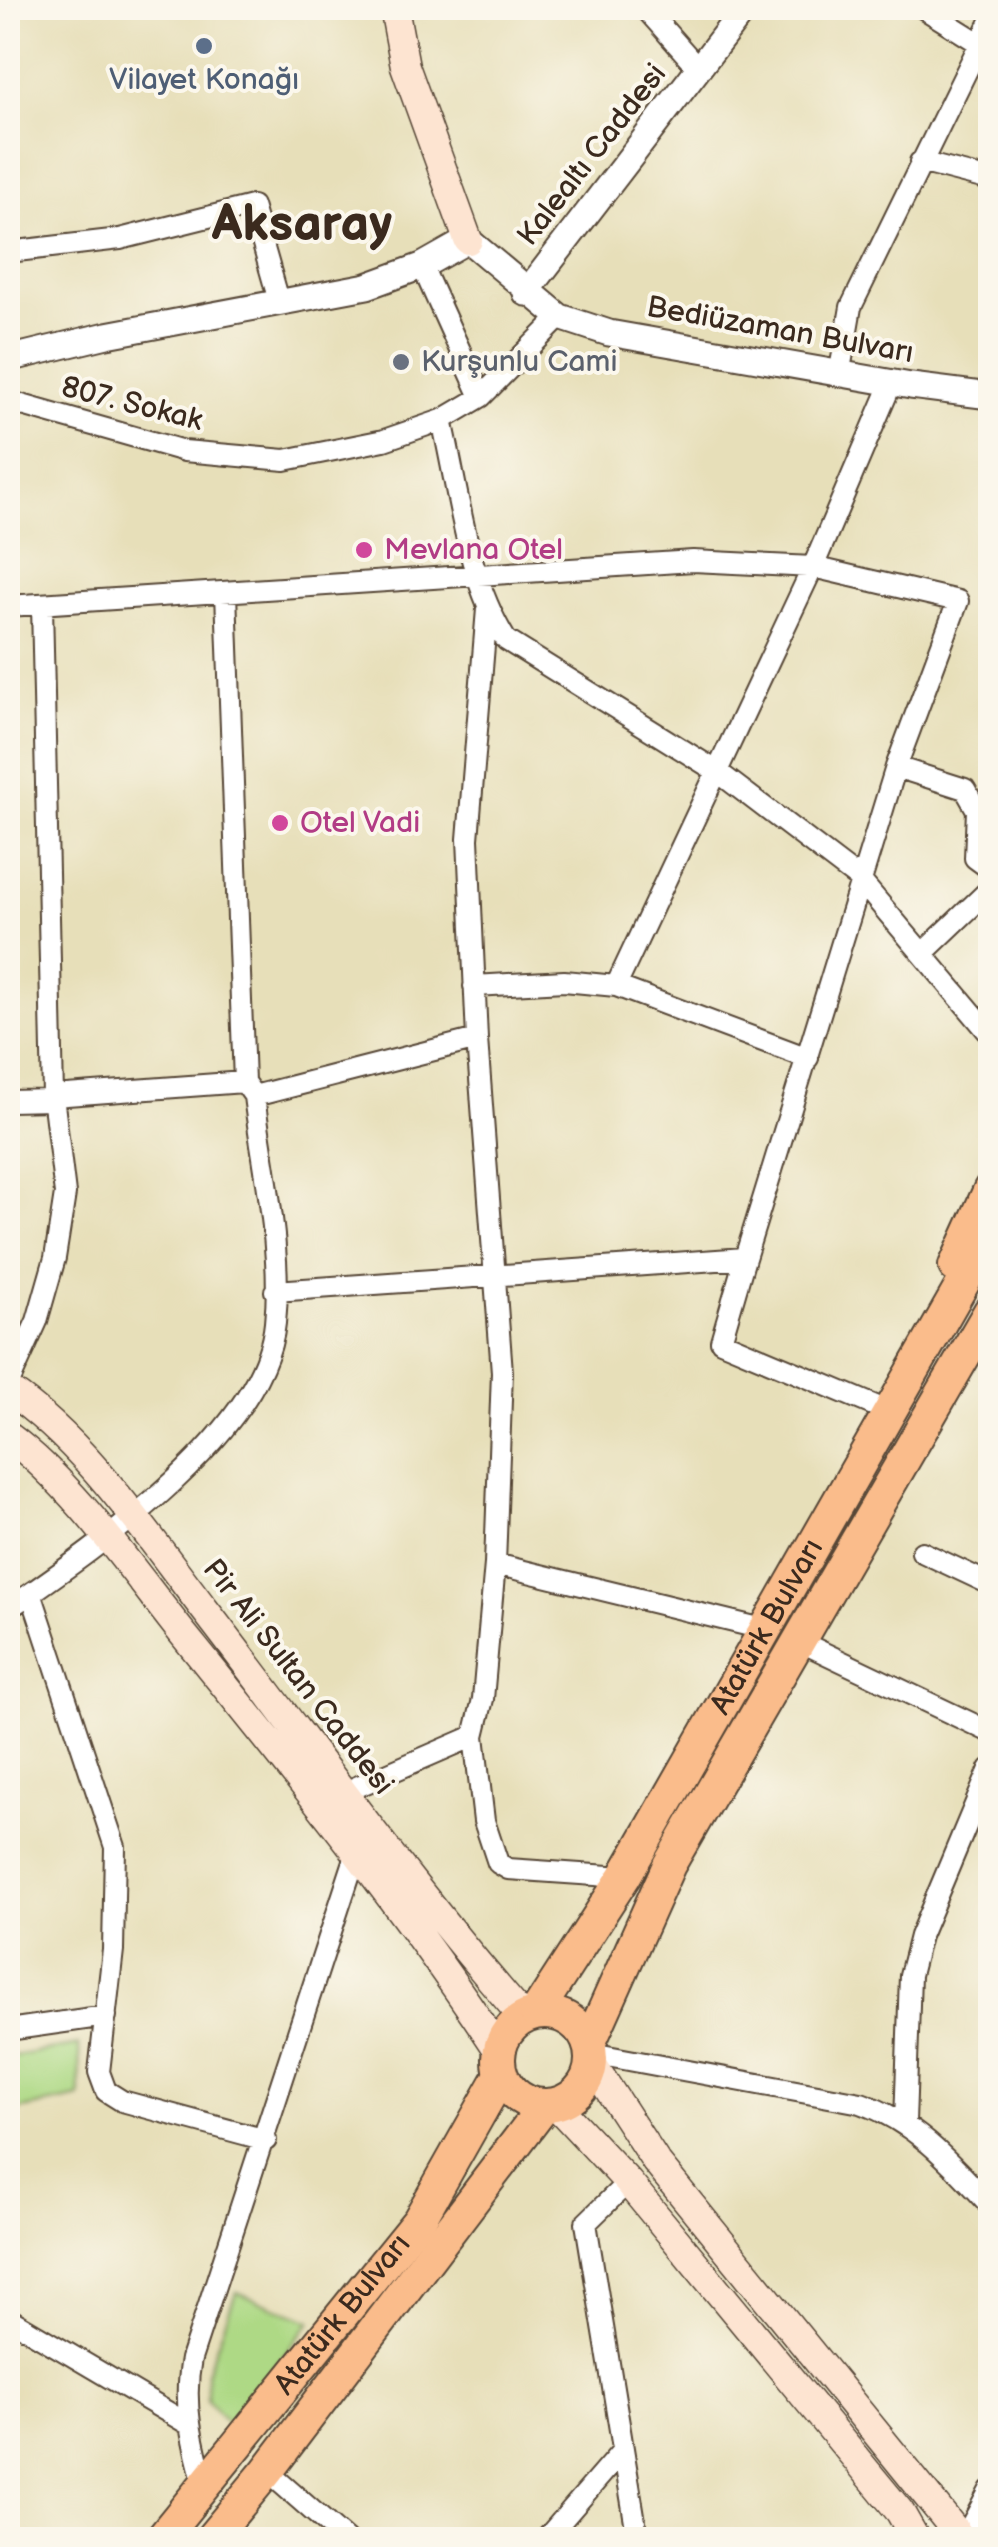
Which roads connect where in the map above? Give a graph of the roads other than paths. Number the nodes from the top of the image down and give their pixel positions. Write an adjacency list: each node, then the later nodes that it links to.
1 (394, 8): 10 (main road)
2 (644, 8): 7 (street)
3 (745, 8): 7 (street, Kalealtı Caddesi)
4 (923, 8): 6 (street)
5 (990, 23): 6 (street)
6 (979, 43): 8 (street)
7 (700, 69): 13 (street, Kalealtı Caddesi)
8 (920, 162): 9 (street); 19 (street)
9 (990, 180)
10 (468, 240): 12 (street); 13 (street, Bediüzaman Bulvarı)
11 (8, 252): 14 (street)
12 (422, 266): 14 (street); 22 (street)
13 (526, 293): 15 (street, Bediüzaman Bulvarı)
14 (279, 301): 17 (street)
15 (560, 317): 19 (street, Bediüzaman Bulvarı); 22 (street, 807. Sokak)
16 (8, 344): 17 (street)
17 (46, 350): 18 (street)
18 (8, 359)
19 (840, 370): 20 (street, Bediüzaman Bulvarı)
20 (892, 382): 21 (street, Bediüzaman Bulvarı); 25 (street)
21 (990, 396)
22 (481, 397): 24 (street, 807. Sokak)
23 (8, 400): 24 (street, 807. Sokak)
24 (442, 420): 26 (street)
25 (813, 567): 26 (street); 31 (street); 32 (street)
26 (478, 577): 27 (street); 30 (street)
27 (226, 593): 28 (street); 42 (street)
28 (42, 605): 29 (street); 43 (street)
29 (8, 606)
30 (487, 609): 32 (street); 37 (street)
31 (896, 767): 33 (street); 34 (street)
32 (718, 772): 34 (street); 38 (street)
33 (990, 869)
34 (860, 880): 36 (street); 41 (street)
35 (990, 889): 36 (street)
36 (924, 952): 39 (street)
37 (474, 986): 38 (street); 40 (street)
38 (616, 986): 41 (street)
39 (990, 1034)
40 (477, 1038): 42 (street); 48 (street)
41 (808, 1058): 47 (street)
42 (249, 1089): 43 (street); 49 (street)
43 (53, 1098): 44 (street); 53 (street)
44 (8, 1101)
45 (990, 1189): 52 (main road)
46 (990, 1236): 52 (main road, Atatürk Bulvarı)
47 (745, 1258): 48 (street); 55 (street)
48 (493, 1272): 49 (street); 60 (street)
49 (275, 1290): 57 (street)
50 (990, 1311): 54 (main road, Atatürk Bulvarı)
51 (990, 1334): 54 (main road)
52 (910, 1382): 55 (main road, Atatürk Bulvarı)
53 (8, 1388): 57 (main road, Pir Ali Sultan Caddesi)
54 (940, 1403): 65 (main road, Atatürk Bulvarı)
55 (892, 1413): 64 (main road, Atatürk Bulvarı)
56 (8, 1436): 58 (main road)
57 (133, 1518): 58 (street); 69 (main road, Pir Ali Sultan Caddesi)
58 (107, 1540): 62 (street); 69 (main road)
59 (922, 1552): 61 (street)
60 (495, 1564): 64 (street); 67 (street)
61 (990, 1584)
62 (31, 1593): 63 (street); 73 (street)
63 (8, 1609)
64 (767, 1630): 71 (main road, Atatürk Bulvarı)
65 (801, 1642): 66 (street); 75 (main road, Atatürk Bulvarı)
66 (990, 1732)
67 (474, 1736): 69 (street); 71 (street)
68 (990, 1770): 78 (street)
69 (334, 1800): 70 (main road)
70 (368, 1844): 72 (main road, Pir Ali Sultan Caddesi); 76 (main road); 79 (street)
71 (624, 1877): 72 (main road, Atatürk Bulvarı)
72 (530, 2015): 75 (main road); 76 (main road)
73 (106, 2016): 74 (street); 79 (street)
74 (8, 2030)
75 (590, 2053): 77 (main road); 78 (street); 88 (main road)
76 (500, 2063): 77 (main road); 86 (main road, Atatürk Bulvarı)
77 (550, 2104): 80 (main road); 85 (main road, Atatürk Bulvarı)
78 (905, 2123): 81 (street)
79 (266, 2140): 83 (street)
80 (628, 2182): 84 (street); 94 (main road)
81 (990, 2205)
82 (8, 2318): 83 (street)
83 (188, 2424): 86 (street)
84 (622, 2451): 92 (street); 93 (street)
85 (267, 2471): 90 (main road, Atatürk Bulvarı); 91 (street)
86 (205, 2488): 89 (main road, Atatürk Bulvarı)
87 (990, 2490): 88 (street)
88 (963, 2535): 94 (main road)
89 (160, 2540)
90 (210, 2540)
91 (346, 2540)
92 (545, 2540)
93 (638, 2540)
94 (916, 2540)

